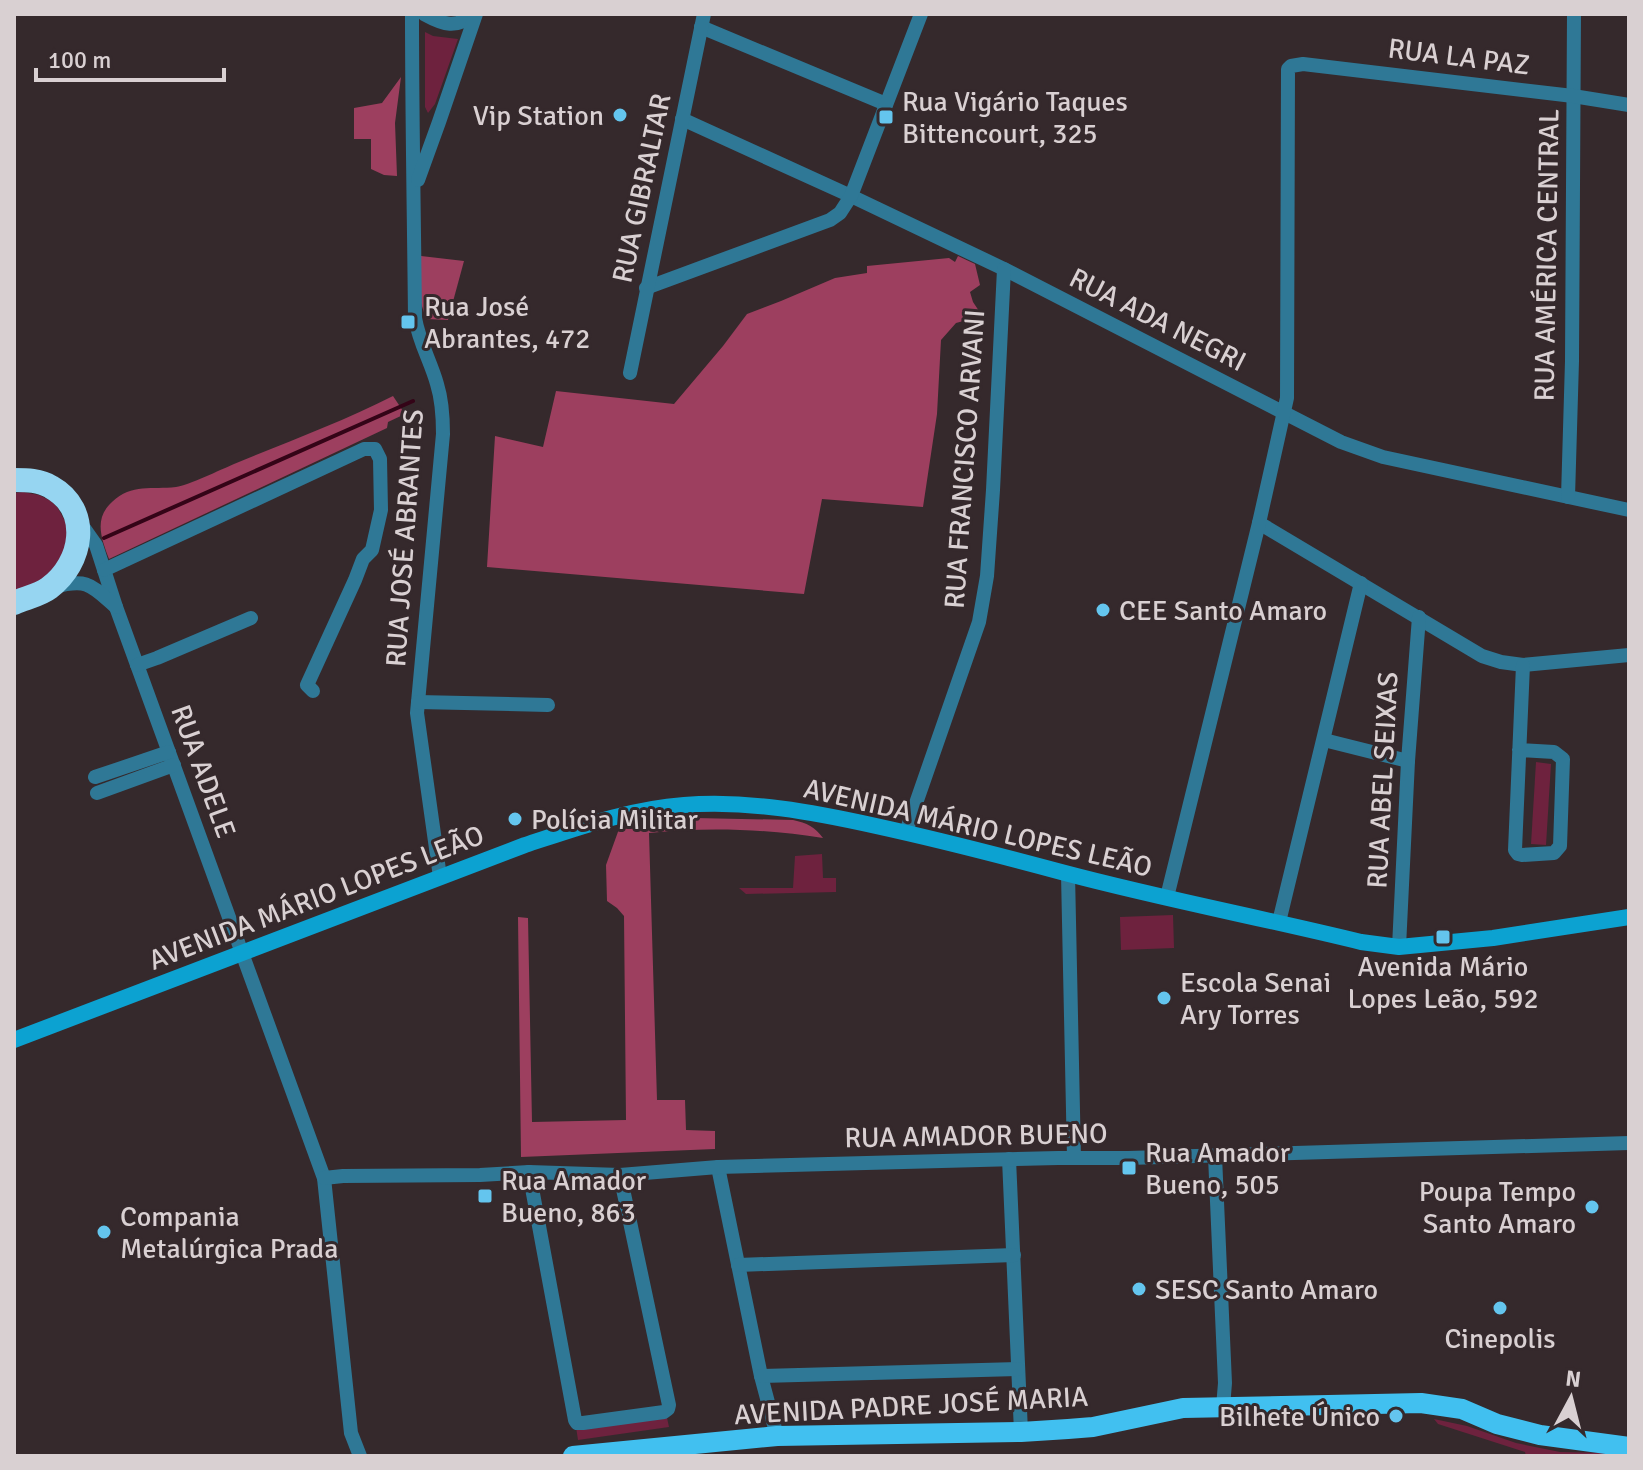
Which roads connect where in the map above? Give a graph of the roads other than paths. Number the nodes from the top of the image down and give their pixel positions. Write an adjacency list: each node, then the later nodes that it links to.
1 (412, 14): 10 (street, RUA JOSÉ ABRANTES)
2 (424, 14): 3 (street)
3 (475, 14): 12 (street)
4 (1574, 14): 7 (street, RUA AMÉRICA CENTRAL)
5 (920, 15): 8 (street)
6 (703, 20): 8 (street); 11 (street, RUA GIBRALTAR)
7 (1573, 96): 9 (street, RUA LA PAZ); 18 (street, RUA LA PAZ); 20 (street, RUA AMÉRICA CENTRAL)
8 (886, 104): 14 (street)
9 (1629, 105)
10 (412, 118): 12 (street); 13 (street, RUA JOSÉ ABRANTES)
11 (682, 119): 14 (street, RUA ADA NEGRI); 16 (street, RUA GIBRALTAR)
12 (439, 122): 13 (street)
13 (414, 188): 35 (street, RUA JOSÉ ABRANTES)
14 (851, 196): 15 (street, RUA ADA NEGRI); 16 (street)
15 (1004, 269): 18 (street, RUA ADA NEGRI); 43 (street, RUA FRANCISCO ARVANI)
16 (646, 288): 17 (street, RUA GIBRALTAR)
17 (630, 373)
18 (1284, 413): 20 (street, RUA ADA NEGRI); 23 (street)
19 (14, 480): 22 (highway)
20 (1568, 497): 21 (street, RUA ADA NEGRI)
21 (1629, 510)
22 (78, 520): 24 (street, RUA ADELE); 26 (highway)
23 (1259, 523): 25 (street); 46 (street)
24 (104, 570): 28 (street, RUA ADELE); 34 (street)
25 (1361, 583): 29 (street); 37 (street)
26 (48, 588): 27 (highway); 28 (street)
27 (14, 603)
28 (116, 607): 32 (street, RUA ADELE)
29 (1419, 617): 33 (street); 40 (street, RUA ABEL SEIXAS)
30 (251, 618): 32 (street)
31 (1629, 655): 33 (street)
32 (137, 665): 39 (street, RUA ADELE)
33 (1523, 665): 38 (street)
34 (313, 691)
35 (418, 702): 36 (street); 45 (street, RUA JOSÉ ABRANTES)
36 (548, 705)
37 (1324, 740): 40 (street); 48 (street)
38 (1519, 750): 38 (street)
39 (171, 759): 41 (street); 42 (street); 50 (street, RUA ADELE)
40 (1408, 761): 49 (street, RUA ABEL SEIXAS)
41 (95, 777)
42 (97, 793)
43 (906, 832): 44 (street, AVENIDA MÁRIO LOPES LEÃO); 45 (street, AVENIDA MÁRIO LOPES LEÃO)
44 (1068, 874): 46 (street, AVENIDA MÁRIO LOPES LEÃO); 54 (street)
45 (440, 877): 50 (street, AVENIDA MÁRIO LOPES LEÃO)
46 (1167, 897): 48 (street, AVENIDA MÁRIO LOPES LEÃO)
47 (1629, 917): 49 (street, AVENIDA MÁRIO LOPES LEÃO)
48 (1279, 922): 49 (street, AVENIDA MÁRIO LOPES LEÃO)
49 (1399, 947)
50 (242, 953): 51 (street, AVENIDA MÁRIO LOPES LEÃO); 59 (street, RUA ADELE)
51 (14, 1040)
52 (1629, 1143): 53 (street, RUA AMADOR BUENO)
53 (1215, 1156): 54 (street, RUA AMADOR BUENO); 64 (street)
54 (1074, 1158): 55 (street, RUA AMADOR BUENO)
55 (1009, 1159): 56 (street, RUA AMADOR BUENO); 60 (street)
56 (718, 1167): 58 (street, RUA AMADOR BUENO); 61 (street)
57 (529, 1172): 58 (street, RUA AMADOR BUENO); 58 (street); 59 (street, RUA AMADOR BUENO)
58 (620, 1175)
59 (324, 1178): 66 (street, RUA ADELE)
60 (1014, 1255): 61 (street); 62 (street)
61 (738, 1265): 63 (street)
62 (1018, 1369): 63 (street); 65 (street)
63 (761, 1376): 67 (street)
64 (1223, 1407): 65 (main road, AVENIDA PADRE JOSÉ MARIA); 68 (main road, AVENIDA PADRE JOSÉ MARIA)
65 (1021, 1432): 67 (main road, AVENIDA PADRE JOSÉ MARIA)
66 (351, 1433): 69 (street); 70 (street)
67 (777, 1436): 71 (main road, AVENIDA PADRE JOSÉ MARIA)
68 (1629, 1447)
69 (345, 1456)
70 (360, 1456)
71 (573, 1456)

